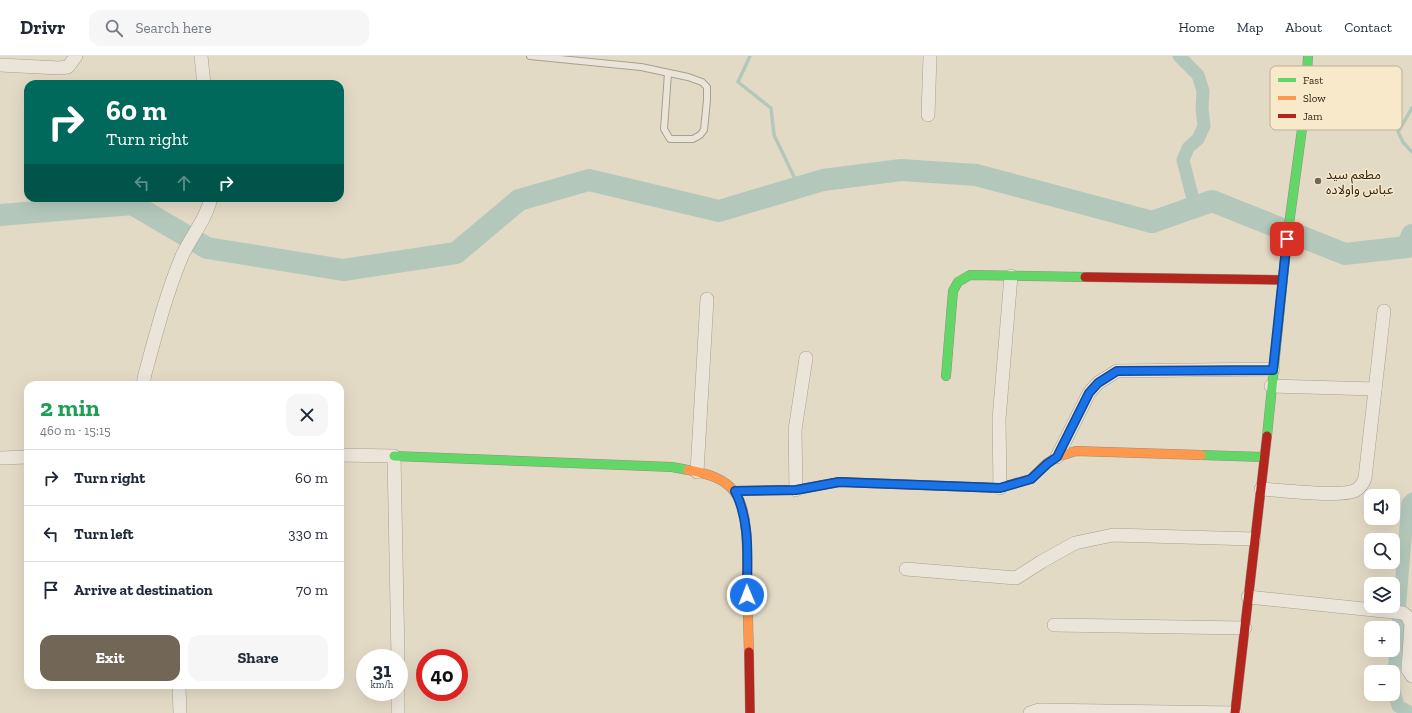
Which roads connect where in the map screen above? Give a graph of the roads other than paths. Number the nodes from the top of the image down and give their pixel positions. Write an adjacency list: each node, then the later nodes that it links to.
1 (76, 56): 6 (street)
2 (201, 56): 9 (street)
3 (530, 56): 8 (lane)
4 (930, 56): 10 (street)
5 (1308, 56): 7 (street)
6 (0, 65)
7 (1307, 66)
8 (668, 73): 8 (lane)
9 (204, 80)
10 (928, 115)
11 (1302, 130): 14 (street)
12 (209, 202): 20 (street)
13 (1011, 276): 14 (street); 19 (street); 30 (street)
14 (1282, 280): 18 (street)
15 (707, 300): 29 (street)
16 (1384, 311): 22 (street)
17 (806, 358): 32 (street)
18 (1273, 370): 21 (street); 26 (street)
19 (946, 376)
20 (144, 381)
21 (1271, 386): 22 (street); 27 (street)
22 (1375, 389): 31 (street)
23 (344, 454): 24 (street)
24 (394, 456): 29 (street); 39 (street)
25 (24, 457): 28 (street)
26 (1057, 457): 27 (street); 30 (street)
27 (1263, 457): 31 (street)
28 (0, 458)
29 (697, 472): 33 (street)
30 (1000, 488): 32 (street)
31 (1261, 488): 34 (street)
32 (796, 490): 33 (street)
33 (735, 491): 45 (street)
34 (1254, 539): 35 (street); 36 (street)
35 (906, 569)
36 (1248, 597): 38 (street); 40 (street)
37 (1054, 625): 38 (street)
38 (1244, 628): 47 (street)
39 (398, 649)
40 (1412, 676)
41 (180, 689): 43 (street)
42 (398, 701): 44 (street)
43 (180, 713)
44 (398, 713)
45 (750, 713)
46 (1030, 713): 47 (street)
47 (1235, 713)

